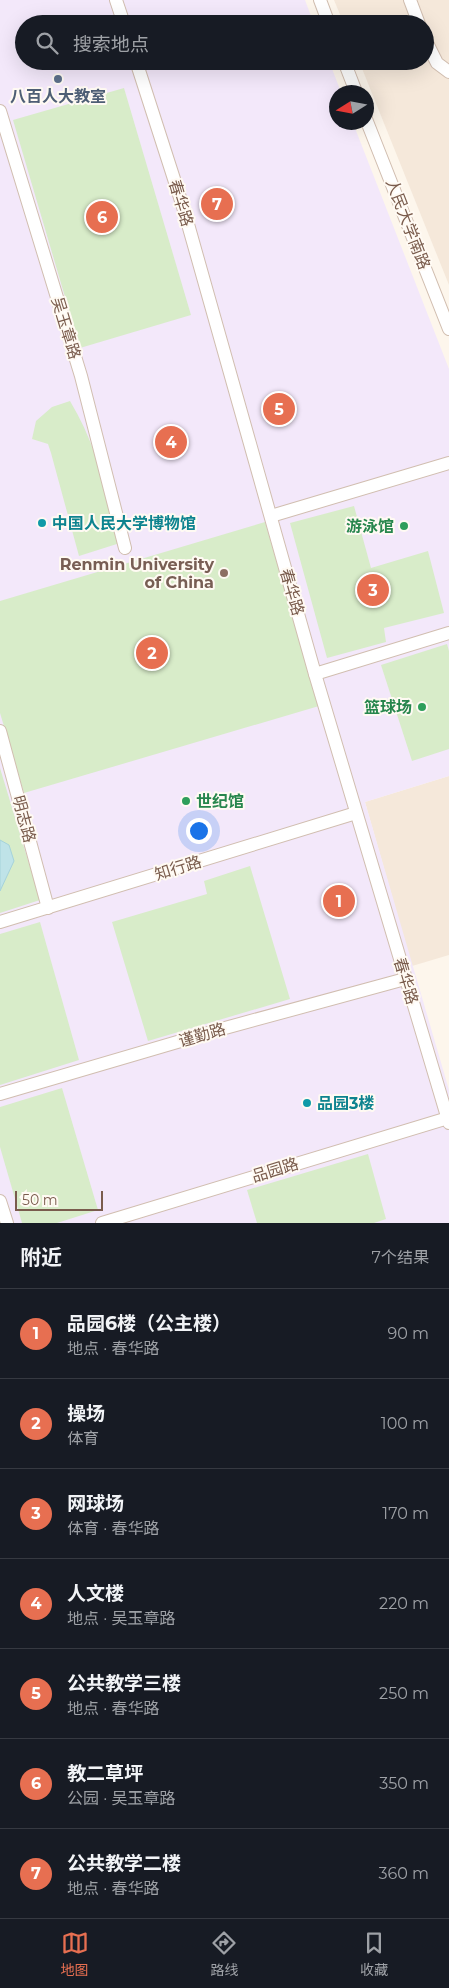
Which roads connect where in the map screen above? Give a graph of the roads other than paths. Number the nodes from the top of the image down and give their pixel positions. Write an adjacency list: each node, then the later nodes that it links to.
1 (116, 0): 4 (street)
2 (320, 0): 5 (street)
3 (410, 0): 6 (street)
4 (121, 15)
5 (326, 15)
6 (416, 15)
7 (434, 57): 10 (street)
8 (139, 70): 16 (street, 春华路)
9 (347, 70): 11 (street)
10 (449, 72)
11 (353, 85)
12 (0, 111): 17 (street, 吴玉章路)
13 (370, 130): 14 (street, 人民大学南路)
14 (449, 329)
15 (449, 463): 16 (street)
16 (271, 516): 19 (street, 春华路)
17 (125, 548)
18 (449, 633): 19 (street)
19 (315, 674): 21 (street, 春华路)
20 (0, 731): 22 (street, 明志路)
21 (356, 813): 22 (street, 知行路); 24 (street, 春华路)
22 (48, 908): 23 (street, 知行路)
23 (0, 922)
24 (406, 979): 25 (street, 谨勤路); 26 (street, 春华路)
25 (0, 1094)
26 (448, 1121): 29 (street, 品园路)
27 (0, 1201): 28 (street)
28 (7, 1223)
29 (102, 1223)

